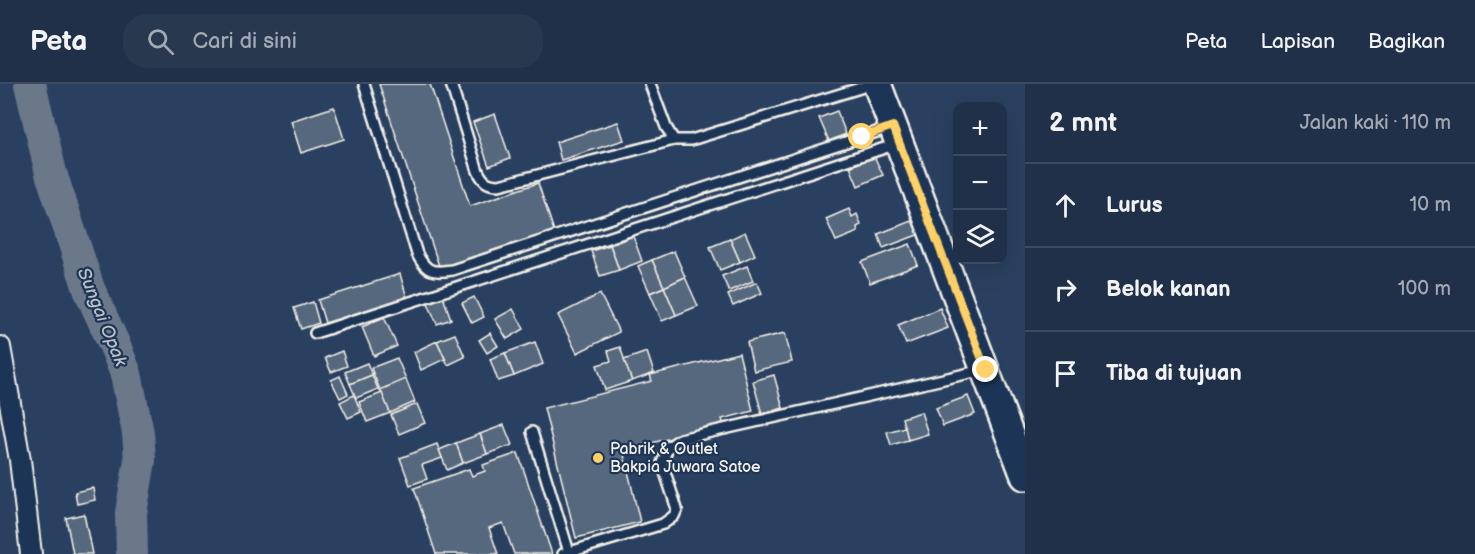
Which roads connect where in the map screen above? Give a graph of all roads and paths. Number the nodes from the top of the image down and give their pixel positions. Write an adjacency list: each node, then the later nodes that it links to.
1 (364, 84): 5 (lane)
2 (451, 84): 6 (lane)
3 (650, 84): 6 (lane)
4 (875, 84): 5 (street); 6 (lane)
5 (896, 135): 7 (lane); 9 (street)
6 (674, 140)
7 (315, 333)
8 (0, 347): 13 (street)
9 (986, 370): 11 (street); 12 (lane)
10 (532, 432): 12 (lane)
11 (1025, 476)
12 (566, 553)
13 (31, 554)

